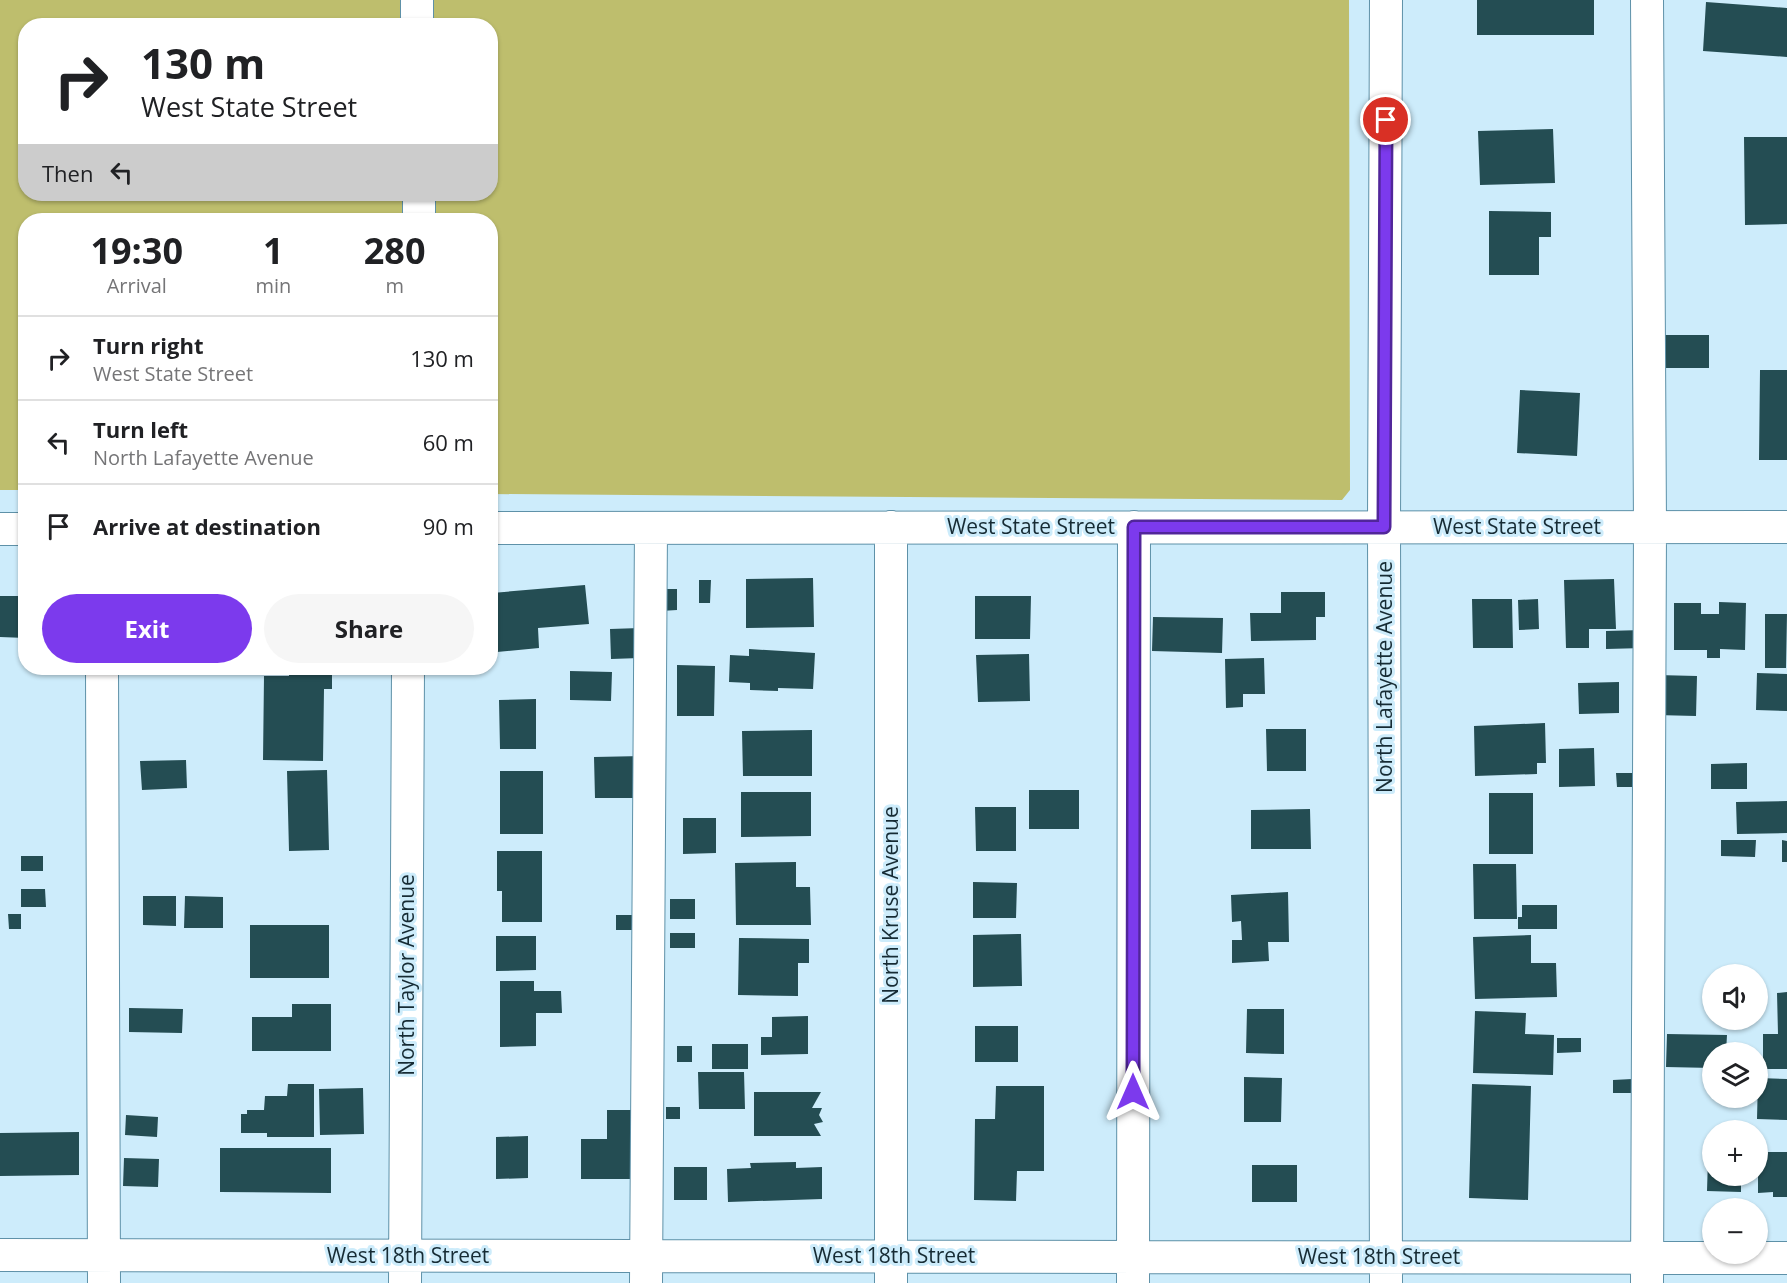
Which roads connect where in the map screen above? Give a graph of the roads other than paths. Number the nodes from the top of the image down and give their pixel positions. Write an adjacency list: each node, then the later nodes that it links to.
1 (417, 0): 4 (street)
2 (1386, 0): 7 (street, North Lafayette Avenue)
3 (1647, 0): 8 (street)
4 (417, 18)
5 (891, 527): 6 (street, West State Street); 11 (street, West State Street); 21 (street, North Kruse Avenue)
6 (1134, 527): 7 (street, West State Street); 22 (street)
7 (1384, 527): 8 (street, West State Street); 23 (street, North Lafayette Avenue)
8 (1650, 527): 9 (street, West State Street); 24 (street)
9 (1787, 527)
10 (498, 528): 11 (street, West State Street)
11 (651, 528): 20 (street)
12 (0, 529): 13 (street)
13 (18, 529)
14 (102, 675): 18 (street)
15 (408, 675): 19 (street, North Taylor Avenue)
16 (0, 1255): 18 (street, West 18th Street)
17 (1787, 1258): 24 (street, West 18th Street)
18 (104, 1269): 19 (street, West 18th Street)
19 (405, 1269): 20 (street, West 18th Street)
20 (646, 1269): 21 (street, West 18th Street)
21 (891, 1270): 22 (street, West 18th Street)
22 (1133, 1270): 23 (street, West 18th Street)
23 (1387, 1270): 24 (street, West 18th Street)
24 (1647, 1270)

